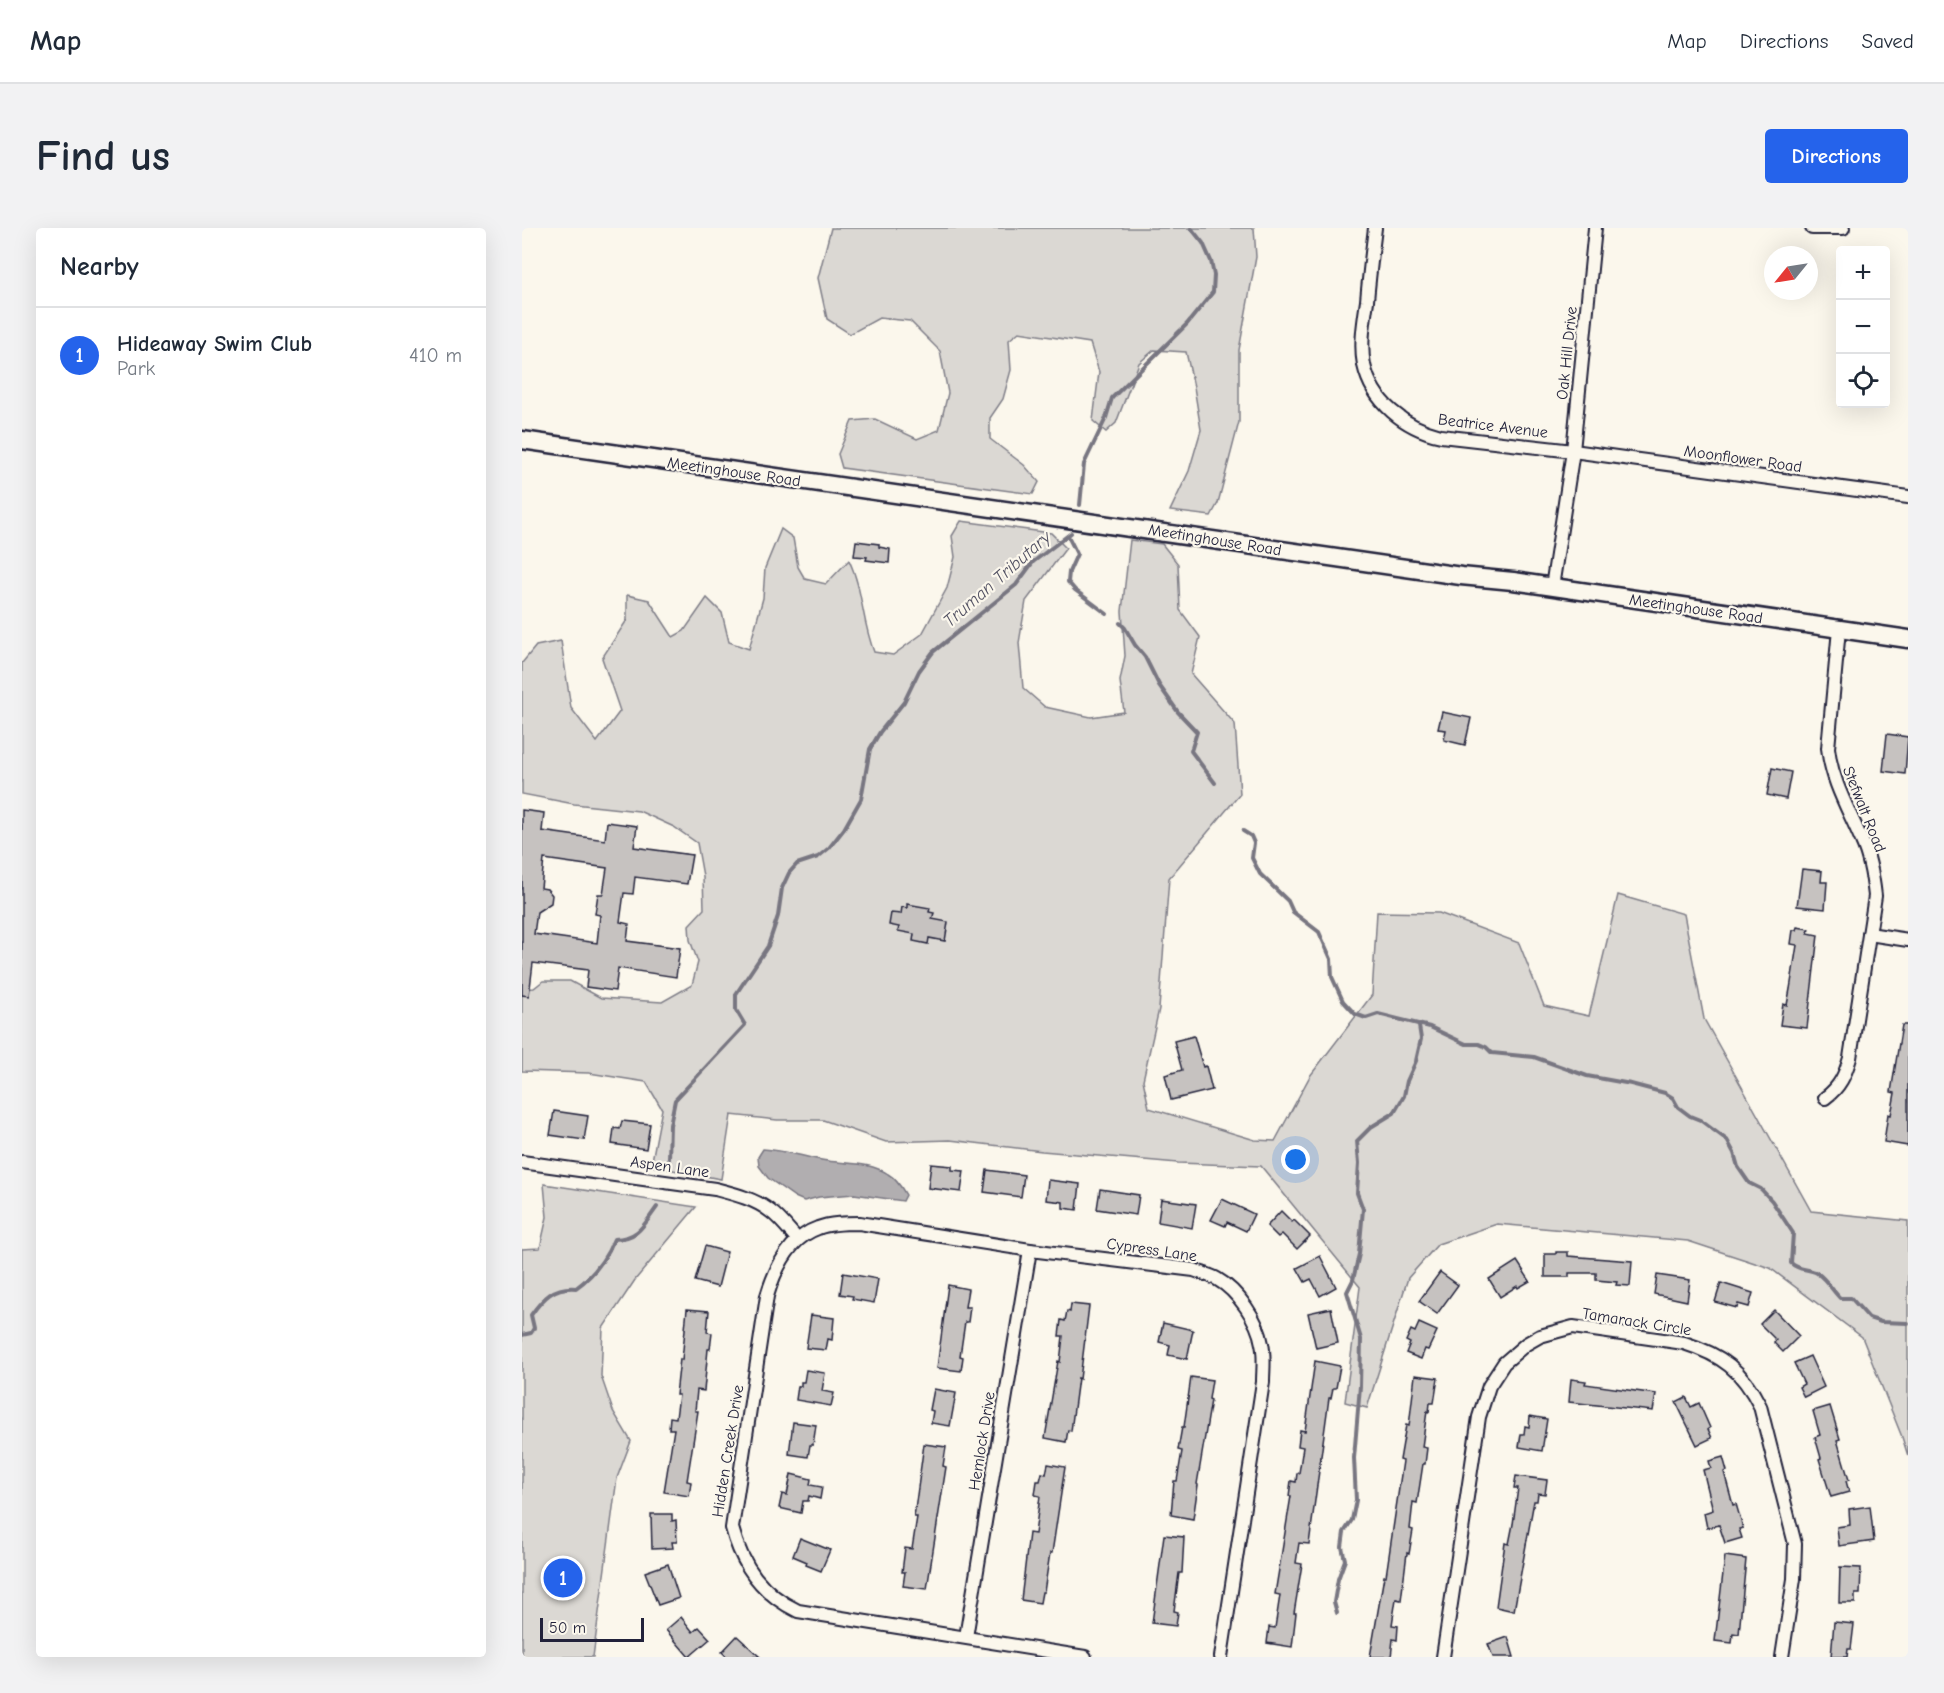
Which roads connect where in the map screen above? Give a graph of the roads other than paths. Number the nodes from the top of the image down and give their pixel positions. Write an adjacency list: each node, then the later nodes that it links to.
1 (1375, 228): 6 (street, Beatrice Avenue)
2 (1595, 228): 6 (street, Oak Hill Drive)
3 (1812, 228): 4 (street)
4 (1843, 228)
5 (522, 440): 8 (street, Meetinghouse Road)
6 (1573, 451): 7 (street, Moonflower Road); 8 (street, Oak Hill Drive)
7 (1908, 497)
8 (1552, 587): 9 (street, Meetinghouse Road)
9 (1839, 629): 10 (street, Meetinghouse Road); 11 (street, Stefwalt Road)
10 (1908, 639)
11 (1869, 934): 12 (street); 13 (street, Stefwalt Road)
12 (1908, 940)
13 (1825, 1098)
14 (522, 1162): 15 (street, Aspen Lane)
15 (798, 1239): 16 (street, Cypress Lane); 17 (street, Hidden Creek Drive)
16 (1030, 1250): 17 (street, Hemlock Drive); 19 (street, Cypress Lane)
17 (966, 1637): 18 (street, Hidden Creek Drive)
18 (1085, 1657)
19 (1221, 1657)
20 (1443, 1657): 21 (street, Tamarack Circle)
21 (1782, 1657)

